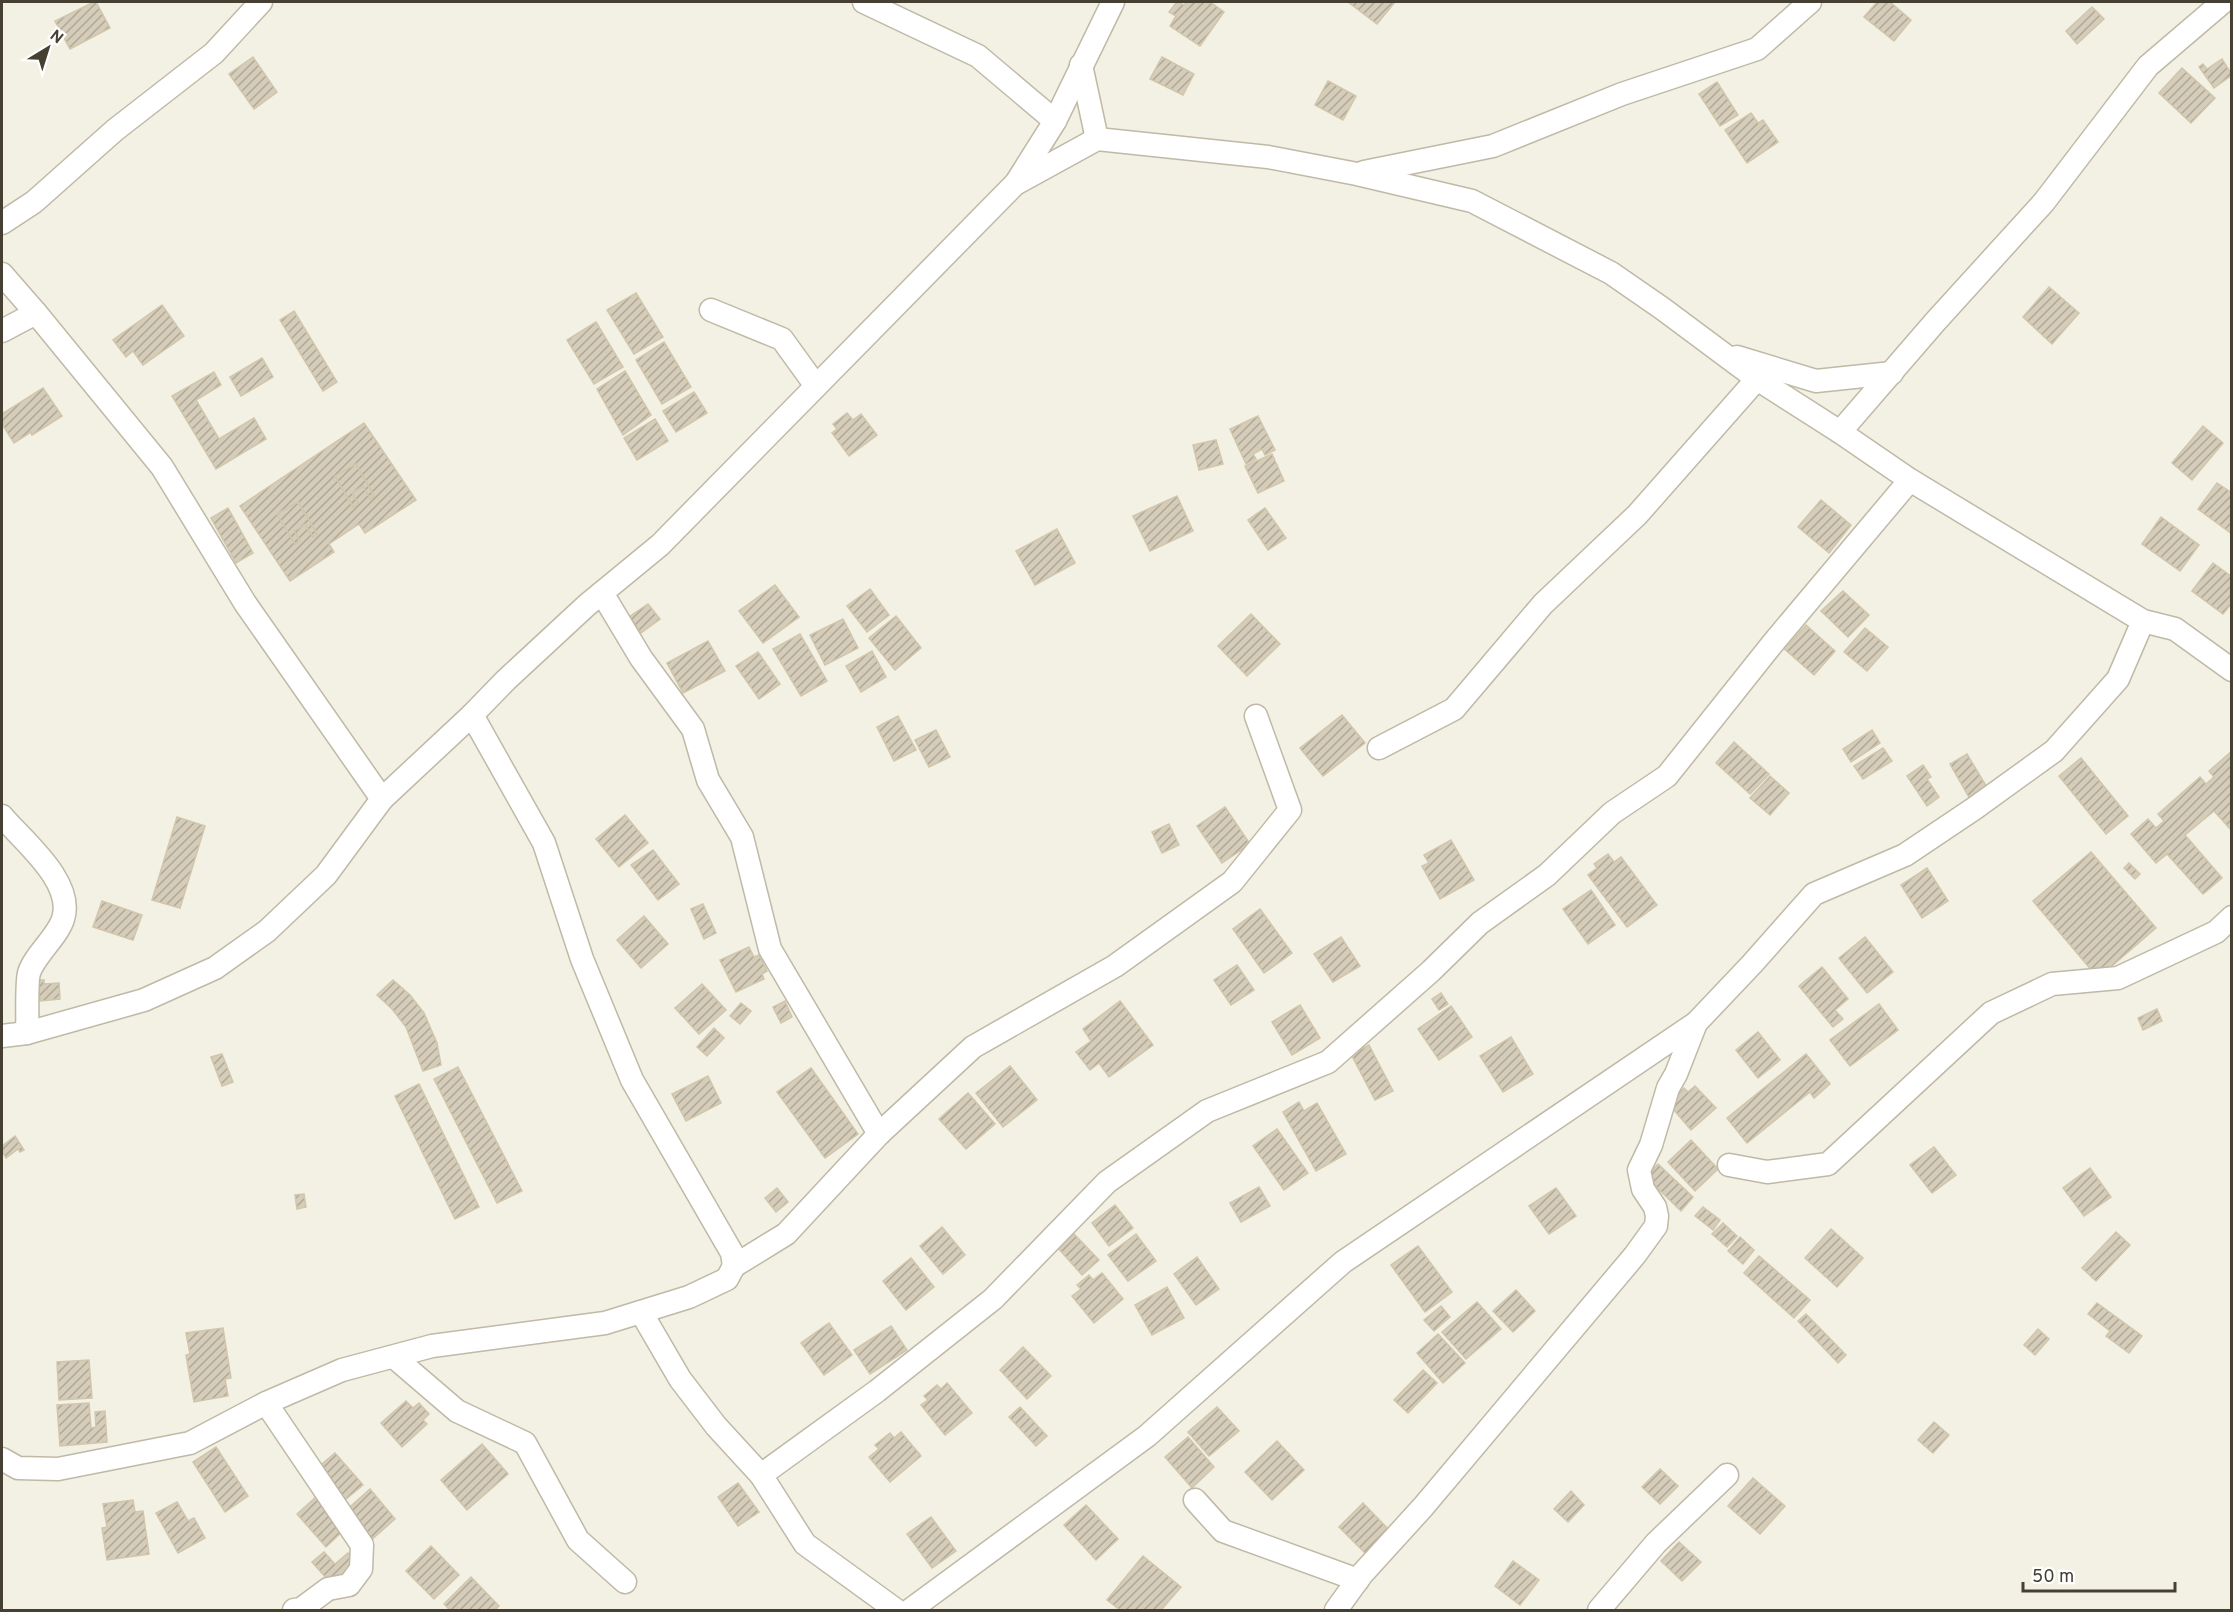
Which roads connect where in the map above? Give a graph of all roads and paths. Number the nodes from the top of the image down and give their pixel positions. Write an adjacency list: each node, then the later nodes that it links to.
1 (261, 2): 11 (street)
2 (864, 2): 7 (street)
3 (1113, 2): 6 (street)
4 (1810, 2): 9 (street)
5 (2224, 9): 17 (street)
6 (1081, 65): 7 (street); 8 (street)
7 (1054, 121): 10 (street)
8 (1097, 139): 9 (street); 10 (street)
9 (1357, 174): 16 (street)
10 (1015, 184): 19 (street)
11 (2, 223)
12 (2, 274): 14 (street)
13 (711, 310): 19 (street)
14 (36, 313): 15 (street); 28 (street)
15 (2, 331)
16 (1724, 354): 17 (street); 18 (street)
17 (1892, 373): 20 (street)
18 (1757, 379): 20 (street); 27 (street)
19 (816, 386): 22 (street)
20 (1840, 432): 21 (street)
21 (1910, 480): 23 (street); 41 (street)
22 (602, 592): 25 (street); 34 (street)
23 (2143, 621): 24 (street); 31 (street)
24 (2232, 670)
25 (472, 715): 28 (street); 36 (street)
26 (1256, 716): 34 (street)
27 (1379, 748)
28 (382, 799): 32 (street)
29 (2, 816): 32 (street)
30 (2232, 917): 35 (street)
31 (1696, 1023): 44 (street); 48 (street)
32 (27, 1033): 33 (street)
33 (2, 1036)
34 (879, 1134): 36 (street)
35 (1729, 1165)
36 (734, 1266): 37 (street)
37 (641, 1312): 38 (street); 41 (street)
38 (394, 1357): 39 (street); 45 (street)
39 (266, 1403): 40 (street); 46 (street)
40 (2, 1462)
41 (760, 1475): 47 (street)
42 (1726, 1475): 50 (street)
43 (1195, 1500): 44 (street)
44 (1358, 1580): 49 (street)
45 (625, 1582)
46 (299, 1610)
47 (896, 1611)
48 (910, 1611)
49 (1336, 1611)
50 (1599, 1611)

